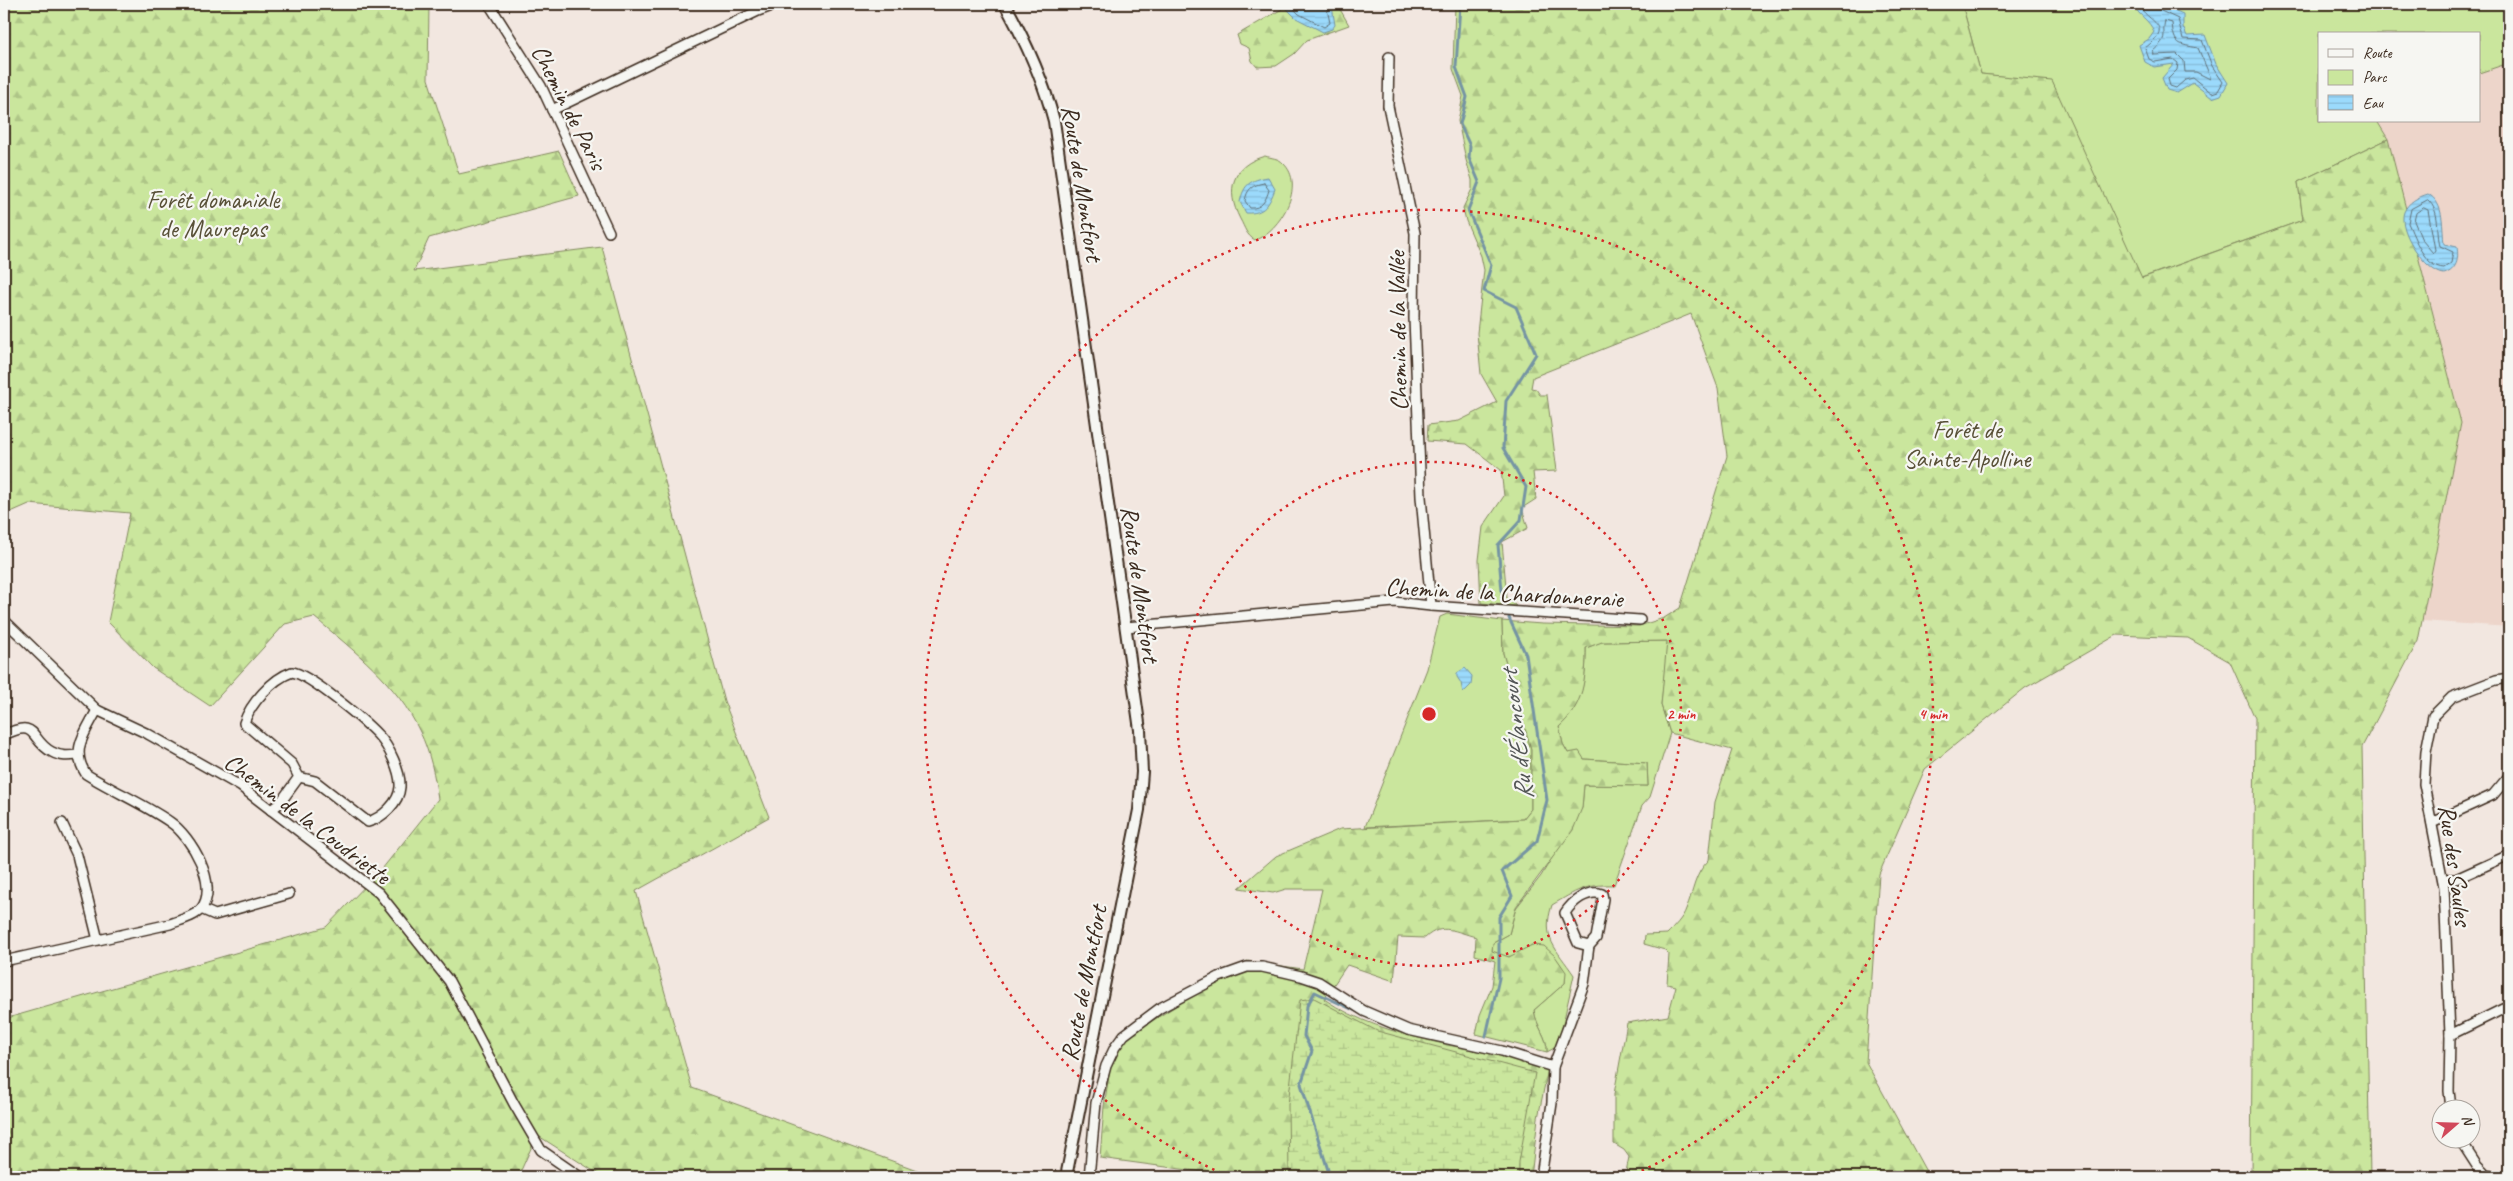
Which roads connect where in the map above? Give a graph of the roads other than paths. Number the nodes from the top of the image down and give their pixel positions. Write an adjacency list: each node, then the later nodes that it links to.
1 (490, 4): 5 (street, Chemin de Paris)
2 (777, 4): 5 (street)
3 (1006, 4): 10 (street, Route de Montfort)
4 (1389, 57): 7 (street, Chemin de la Vallée)
5 (552, 110): 6 (street, Chemin de Paris)
6 (609, 232)
7 (1432, 606): 9 (street, Chemin de la Chardonneraie); 10 (street, Chemin de la Chardonneraie)
8 (4, 620): 12 (street, Chemin de la Coudriette)
9 (1640, 620)
10 (1126, 627): 34 (street, Route de Montfort)
11 (2509, 678): 19 (street, Rue des Saules)
12 (97, 710): 14 (street); 17 (street, Chemin de la Coudriette)
13 (4, 735): 14 (street)
14 (79, 755): 23 (street)
15 (2509, 776): 19 (street)
16 (299, 777): 16 (street); 17 (street)
17 (271, 810): 33 (street, Chemin de la Coudriette)
18 (62, 823): 24 (street)
19 (2432, 823): 21 (street, Rue des Saules)
20 (2509, 856): 21 (street)
21 (2443, 879): 28 (street, Rue des Saules)
22 (289, 894): 23 (street)
23 (201, 908): 24 (street)
24 (98, 940): 26 (street)
25 (1590, 946): 25 (street); 29 (street)
26 (4, 961)
27 (2509, 1006): 28 (street)
28 (2450, 1035): 30 (street, Rue des Saules)
29 (1553, 1068): 35 (street); 36 (street)
30 (2450, 1098)
31 (2465, 1148): 32 (street)
32 (2485, 1176): 37 (street)
33 (580, 1177)
34 (1066, 1177)
35 (1089, 1177)
36 (1541, 1177)
37 (2499, 1177)

